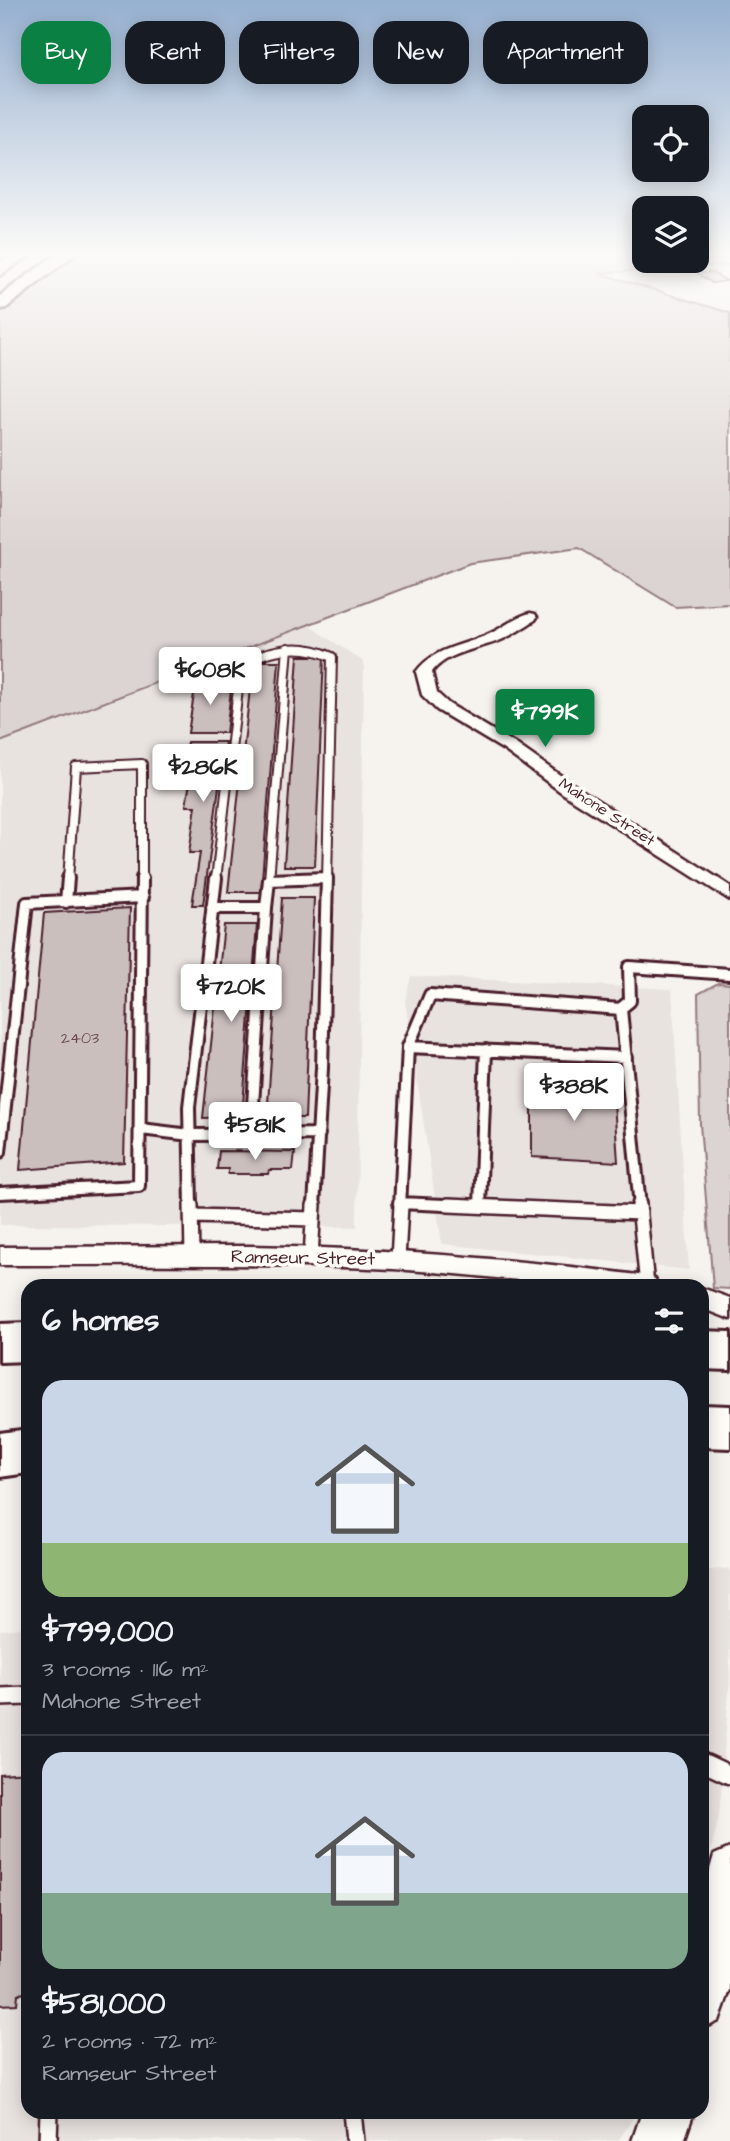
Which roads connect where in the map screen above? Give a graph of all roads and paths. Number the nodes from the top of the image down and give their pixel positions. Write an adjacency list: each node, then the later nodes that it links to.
1 (530, 617): 5 (street, Mahone Street)
2 (288, 648): 3 (lane); 4 (lane); 8 (lane)
3 (327, 878): 4 (lane); 16 (lane)
4 (269, 880): 9 (lane)
5 (730, 894)
6 (143, 897): 7 (lane); 7 (lane); 15 (lane)
7 (66, 902): 19 (lane)
8 (212, 908): 9 (lane); 17 (lane)
9 (266, 908): 18 (lane)
10 (730, 974): 11 (lane)
11 (621, 1009): 12 (lane); 14 (lane)
12 (408, 1047): 13 (lane); 21 (lane)
13 (486, 1050): 14 (lane); 22 (lane)
14 (626, 1057): 23 (lane)
15 (141, 1129): 17 (lane); 20 (lane)
16 (319, 1134): 18 (lane); 25 (lane)
17 (190, 1135): 18 (lane); 24 (lane)
18 (251, 1135)
19 (0, 1152)
20 (0, 1194)
21 (399, 1203): 22 (lane); 29 (lane)
22 (480, 1206): 23 (lane)
23 (640, 1213): 31 (lane)
24 (192, 1216): 25 (lane); 27 (lane)
25 (313, 1219): 28 (lane)
26 (0, 1256): 27 (street, Ramseur Street)
27 (192, 1256): 28 (street, Ramseur Street)
28 (311, 1257): 29 (street, Ramseur Street)
29 (398, 1260): 30 (street, Ramseur Street)
30 (591, 1279)
31 (645, 1279)
32 (709, 1301): 33 (street)
33 (730, 1309)
34 (21, 1342): 35 (highway)
35 (0, 1343)
36 (709, 1350): 37 (highway)
37 (730, 1352)
38 (709, 1426): 40 (highway)
39 (21, 1427): 41 (highway)
40 (730, 1427)
41 (0, 1428)
42 (21, 1452): 43 (highway)
43 (0, 1455)
44 (21, 1696): 45 (lane)
45 (0, 1697)
46 (709, 1765): 47 (lane)
47 (730, 1774)
48 (730, 1871): 49 (street)
49 (709, 1977)
50 (49, 2119): 53 (lane)
51 (353, 2119): 54 (lane)
52 (666, 2119): 55 (street)
53 (48, 2141)
54 (355, 2141)
55 (658, 2141)

